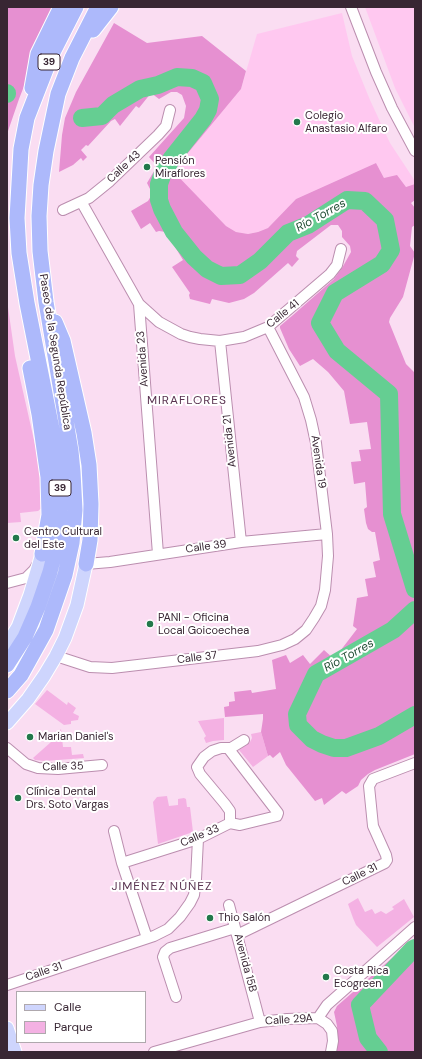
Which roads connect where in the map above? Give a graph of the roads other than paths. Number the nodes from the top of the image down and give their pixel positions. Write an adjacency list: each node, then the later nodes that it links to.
1 (61, 7): 8 (highway)
2 (76, 7): 8 (highway, Paseo de la Segunda República / 39)
3 (98, 7): 6 (highway, Paseo de la Segunda República / 39)
4 (111, 7): 6 (highway)
5 (351, 7): 9 (street)
6 (72, 58): 13 (highway, Paseo de la Segunda República / 39)
7 (170, 110): 10 (street, Calle 43)
8 (27, 118): 14 (highway, Paseo de la Segunda República / 39)
9 (415, 151)
10 (82, 202): 11 (street, Calle 43); 15 (street, Avenida 23)
11 (63, 210)
12 (341, 249): 16 (street, Calle 41)
13 (46, 302): 22 (highway); 28 (highway, Paseo de la Segunda República / 39)
14 (27, 303): 20 (highway); 27 (highway, Paseo de la Segunda República / 39)
15 (139, 304): 17 (street, Calle 41); 21 (street, Avenida 23)
16 (268, 327): 17 (street, Calle 41); 18 (street, Avenida 19)
17 (220, 340): 19 (street, Avenida 21)
18 (327, 534): 19 (street, Calle 39); 24 (street, Avenida 19)
19 (241, 542): 21 (street, Calle 39)
20 (42, 554): 23 (street); 25 (main road)
21 (158, 554): 22 (street, Calle 39)
22 (86, 564): 26 (main road)
23 (7, 583)
24 (321, 606): 26 (street, Calle 37)
25 (7, 645)
26 (56, 656): 29 (main road)
27 (7, 665)
28 (7, 691)
29 (7, 723)
30 (244, 740): 32 (street)
31 (7, 748): 34 (street, Calle 35)
32 (228, 748): 35 (street); 35 (street, Calle 33)
33 (415, 763): 41 (street, Calle 31)
34 (102, 765)
35 (230, 823): 37 (street, Calle 33)
36 (114, 831): 38 (street)
37 (198, 839): 38 (street, Calle 33); 42 (street, Calle 31)
38 (122, 863): 43 (street)
39 (229, 905): 41 (street, Avenida 15B)
40 (415, 927): 47 (street, Calle 29A)
41 (236, 931): 44 (street); 48 (street, Avenida 15B)
42 (162, 933): 43 (street, Calle 31); 44 (street)
43 (147, 938): 45 (street, Calle 31)
44 (168, 950): 46 (street)
45 (7, 985)
46 (176, 997)
47 (318, 1018): 48 (street, Calle 29A); 53 (street)
48 (260, 1022): 52 (street, Calle 29A)
49 (8, 1038): 50 (main road); 51 (main road)
50 (8, 1052)
51 (15, 1052)
52 (154, 1052)
53 (332, 1052)

